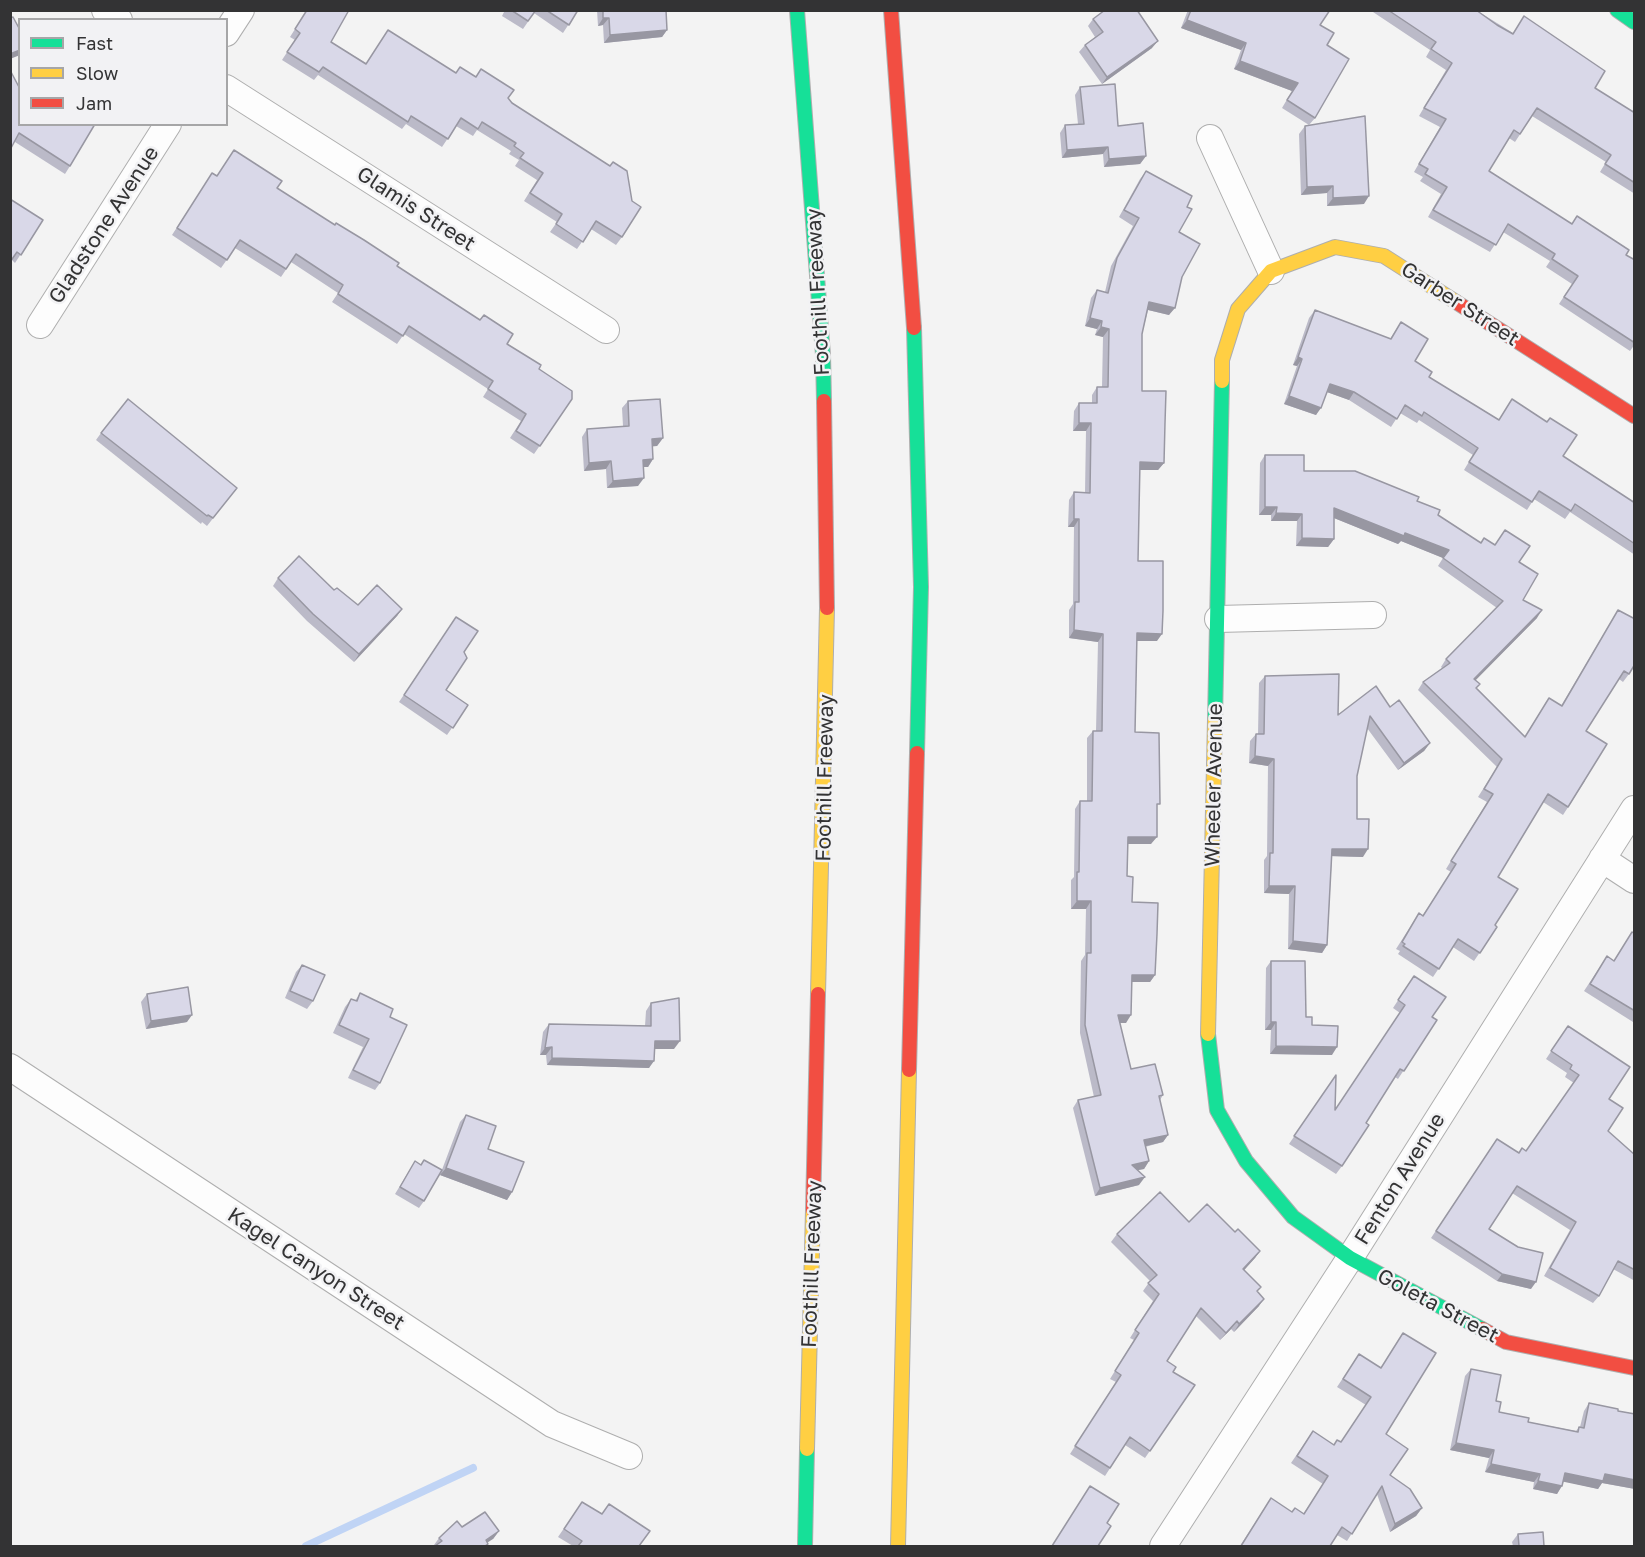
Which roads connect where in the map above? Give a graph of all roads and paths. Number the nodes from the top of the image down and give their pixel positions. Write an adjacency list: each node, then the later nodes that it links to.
1 (241, 10): 6 (street)
2 (797, 10): 23 (main road, Foothill Freeway)
3 (891, 10): 24 (main road)
4 (1617, 10): 5 (main road)
5 (1635, 22)
6 (228, 30)
7 (228, 89): 12 (street, Glamis Street)
8 (167, 126): 11 (street, Gladstone Avenue)
9 (1210, 138): 10 (street)
10 (1271, 271): 13 (main road, Garber Street); 15 (main road, Wheeler Avenue)
11 (40, 325)
12 (606, 330)
13 (1635, 416)
14 (1373, 615): 15 (street)
15 (1218, 619): 20 (main road, Wheeler Avenue)
16 (1635, 809): 17 (street, Fenton Avenue)
17 (1602, 859): 18 (street); 20 (street, Fenton Avenue)
18 (1635, 880)
19 (10, 1067): 22 (street, Kagel Canyon Street)
20 (1350, 1258): 21 (main road, Goleta Street); 25 (street, Fenton Avenue)
21 (1635, 1368)
22 (629, 1456)
23 (805, 1546)
24 (898, 1546)
25 (1163, 1546)

